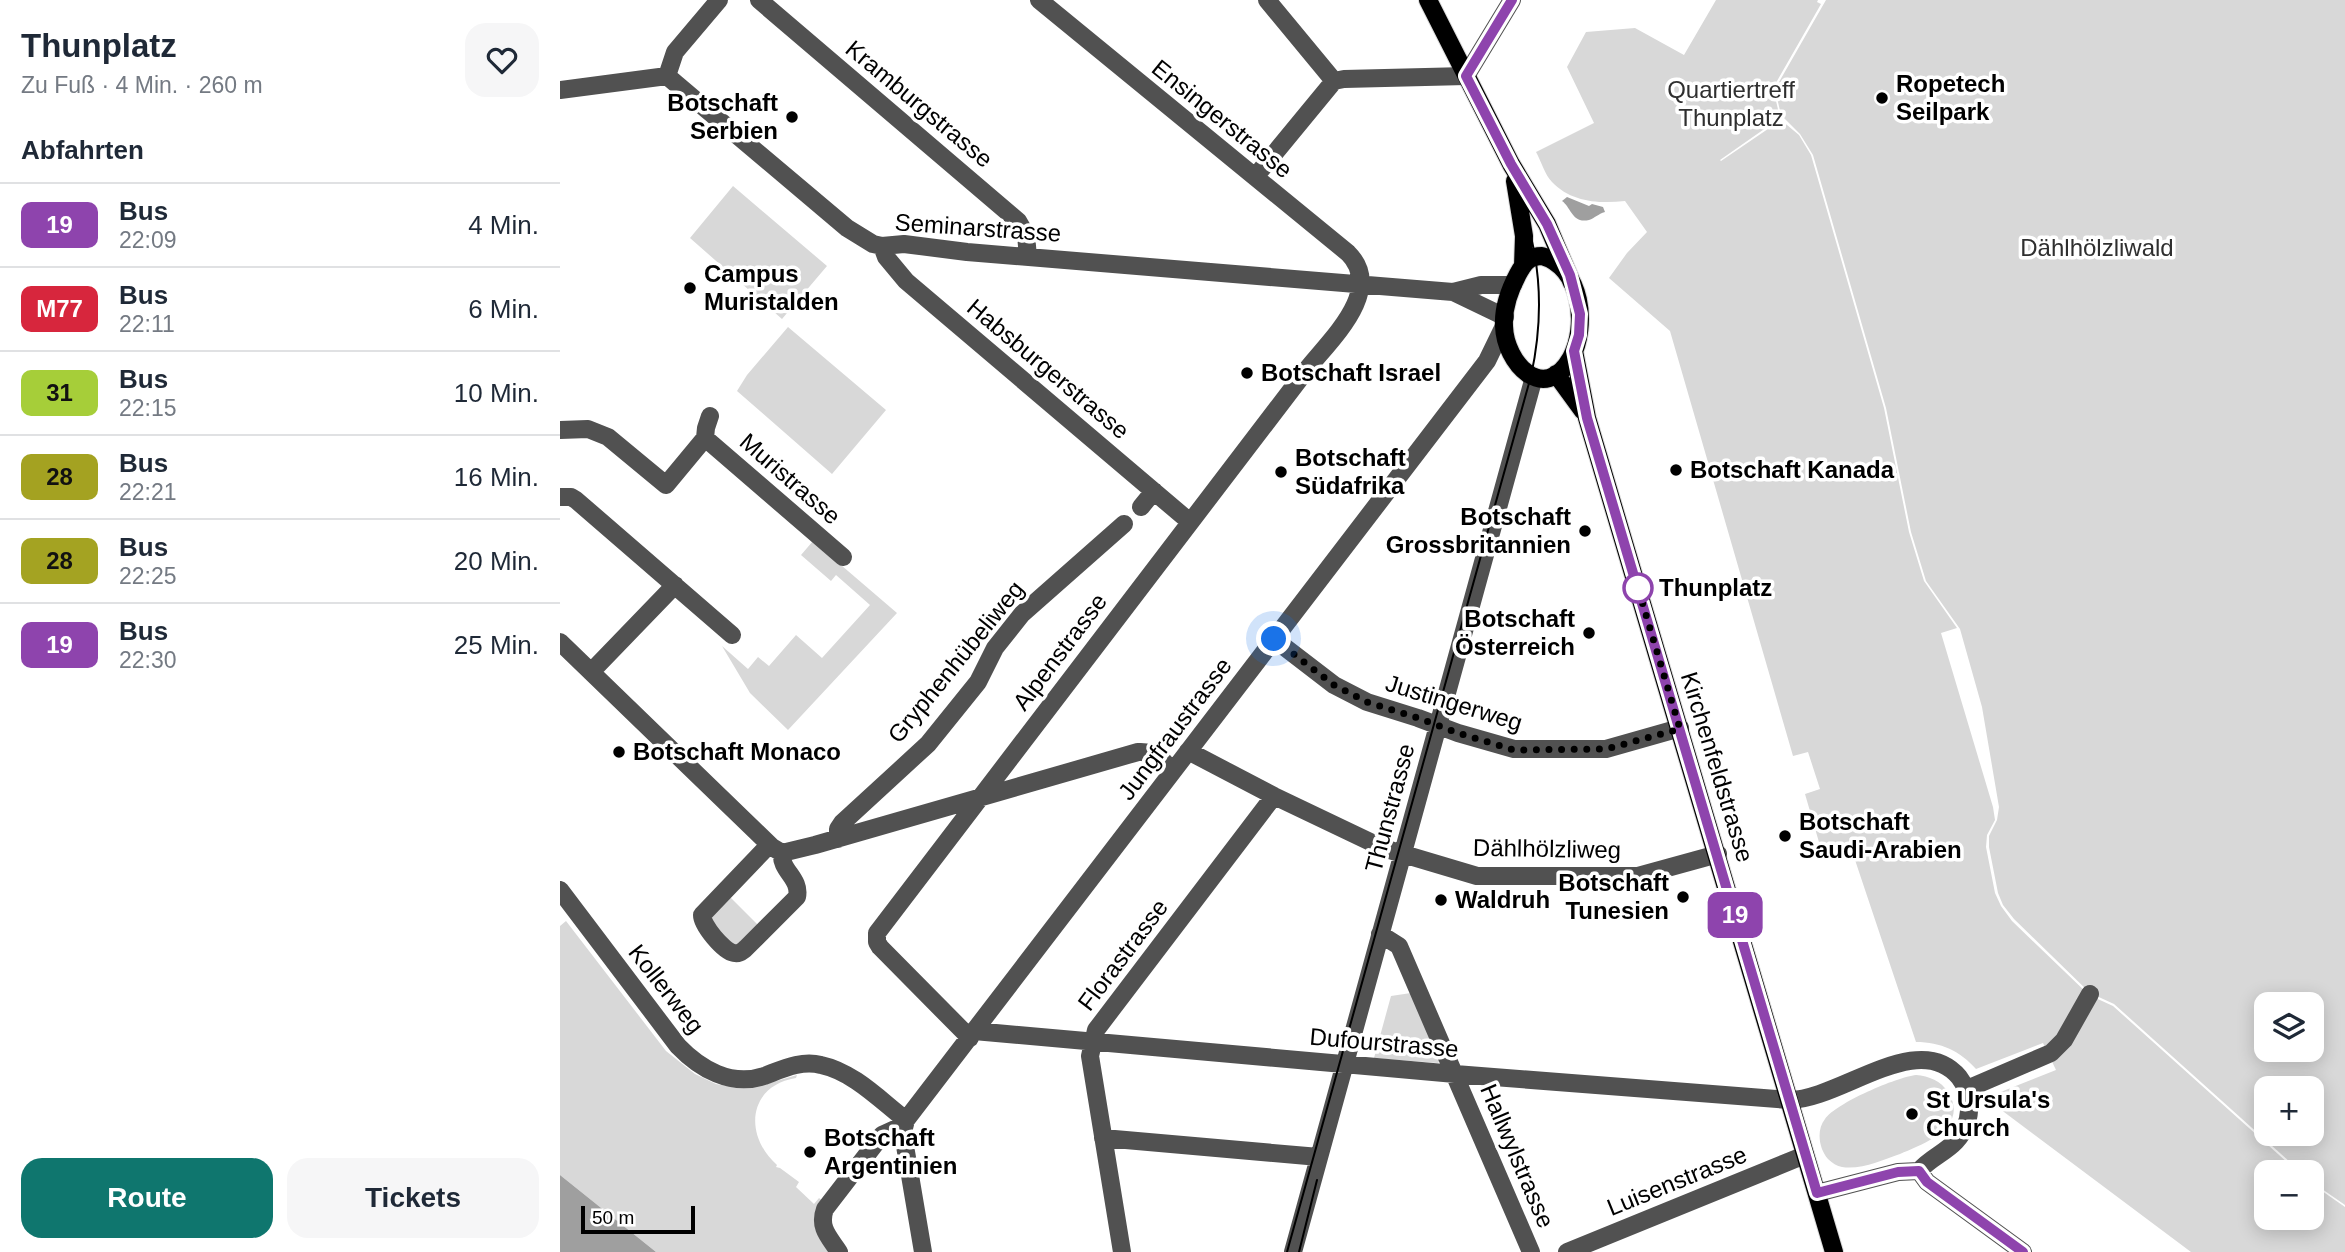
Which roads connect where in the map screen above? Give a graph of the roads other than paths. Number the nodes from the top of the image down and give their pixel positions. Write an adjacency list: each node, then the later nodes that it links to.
1 (719, 0): 7 (street)
2 (759, 0): 14 (street, Kramburgstrasse)
3 (1039, 0): 12 (street, Ensingerstrasse)
4 (1267, 0): 9 (street)
5 (1428, 0): 8 (main road)
6 (1512, 0): 8 (street)
7 (667, 76): 10 (street); 13 (street, Seminarstrasse)
8 (1466, 76): 9 (street); 11 (main road)
9 (1334, 81): 12 (street)
10 (560, 90)
11 (1511, 164): 15 (main road); 16 (main road)
12 (1255, 177): 17 (street, Ensingerstrasse)
13 (882, 246): 14 (street, Seminarstrasse); 28 (street, Habsburgerstrasse)
14 (1028, 257): 17 (street, Seminarstrasse)
15 (1523, 266): 16 (main road); 18 (main road)
16 (1573, 283): 21 (main road)
17 (1360, 284): 19 (street, Seminarstrasse); 31 (street, Alpenstrasse)
18 (1513, 285): 19 (street, Seminarstrasse); 20 (main road)
19 (1453, 292): 20 (street, Seminarstrasse)
20 (1504, 322): 23 (main road); 36 (street, Jungfraustrasse)
21 (1574, 351): 22 (main road); 25 (main road, Kirchenfeldstrasse)
22 (1556, 374): 23 (main road); 25 (main road, Kirchenfeldstrasse)
23 (1534, 377): 39 (street, Thunstrasse)
24 (710, 416): 27 (street, Muristrasse)
25 (1587, 418): 40 (main road, Kirchenfeldstrasse)
26 (560, 430): 27 (street, Muristrasse)
27 (705, 438): 33 (street, Muristrasse)
28 (1154, 491): 30 (street); 31 (street, Habsburgerstrasse)
29 (560, 497): 34 (street)
30 (1141, 507)
31 (1190, 522): 44 (street, Alpenstrasse)
32 (1124, 524): 45 (street, Gryphenhübeliweg)
33 (843, 557)
34 (675, 585): 35 (street); 38 (street)
35 (733, 635)
36 (1274, 639): 39 (street, Justingerweg); 41 (street, Jungfraustrasse)
37 (560, 642): 38 (street)
38 (591, 672): 46 (street)
39 (1438, 725): 40 (street, Justingerweg); 48 (street, Thunstrasse)
40 (1680, 729): 47 (main road, Kirchenfeldstrasse)
41 (1188, 751): 42 (street, Jungfraustrasse); 43 (street, Dählhölzliweg)
42 (1172, 772): 44 (street); 52 (street, Jungfraustrasse)
43 (1274, 796): 48 (street, Dählhölzliweg); 53 (street, Florastrasse)
44 (979, 798): 45 (street); 52 (street, Alpenstrasse)
45 (838, 839): 46 (street)
46 (776, 849): 46 (street)
47 (1718, 854): 48 (street, Dählhölzliweg); 57 (main road, Kirchenfeldstrasse)
48 (1402, 855): 50 (street, Thunstrasse)
49 (560, 890): 58 (street, Kollerweg)
50 (1380, 934): 54 (street, Thunstrasse); 55 (street, Hallwylstrasse)
51 (2090, 994): 56 (street)
52 (972, 1034): 53 (street, Dufourstrasse); 58 (street, Jungfraustrasse)
53 (1093, 1042): 54 (street, Dufourstrasse); 59 (street, Florastrasse)
54 (1345, 1064): 55 (street, Dufourstrasse); 61 (street, Thunstrasse)
55 (1455, 1074): 57 (street, Dufourstrasse); 69 (street, Hallwylstrasse)
56 (1966, 1089): 57 (street, Dufourstrasse); 62 (street)
57 (1789, 1100): 60 (main road, Kirchenfeldstrasse)
58 (905, 1123): 65 (street, Jungfraustrasse); 66 (street)
59 (1103, 1138): 61 (street); 67 (street, Florastrasse)
60 (1805, 1155): 63 (main road, Kirchenfeldstrasse); 70 (street, Luisenstrasse)
61 (1319, 1157): 68 (street, Thunstrasse)
62 (1912, 1171): 63 (street); 64 (street)
63 (1817, 1193): 71 (main road, Kirchenfeldstrasse)
64 (2019, 1251)
65 (839, 1252)
66 (923, 1252)
67 (1122, 1252)
68 (1293, 1252)
69 (1531, 1252)
70 (1567, 1252)
71 (1834, 1252)

